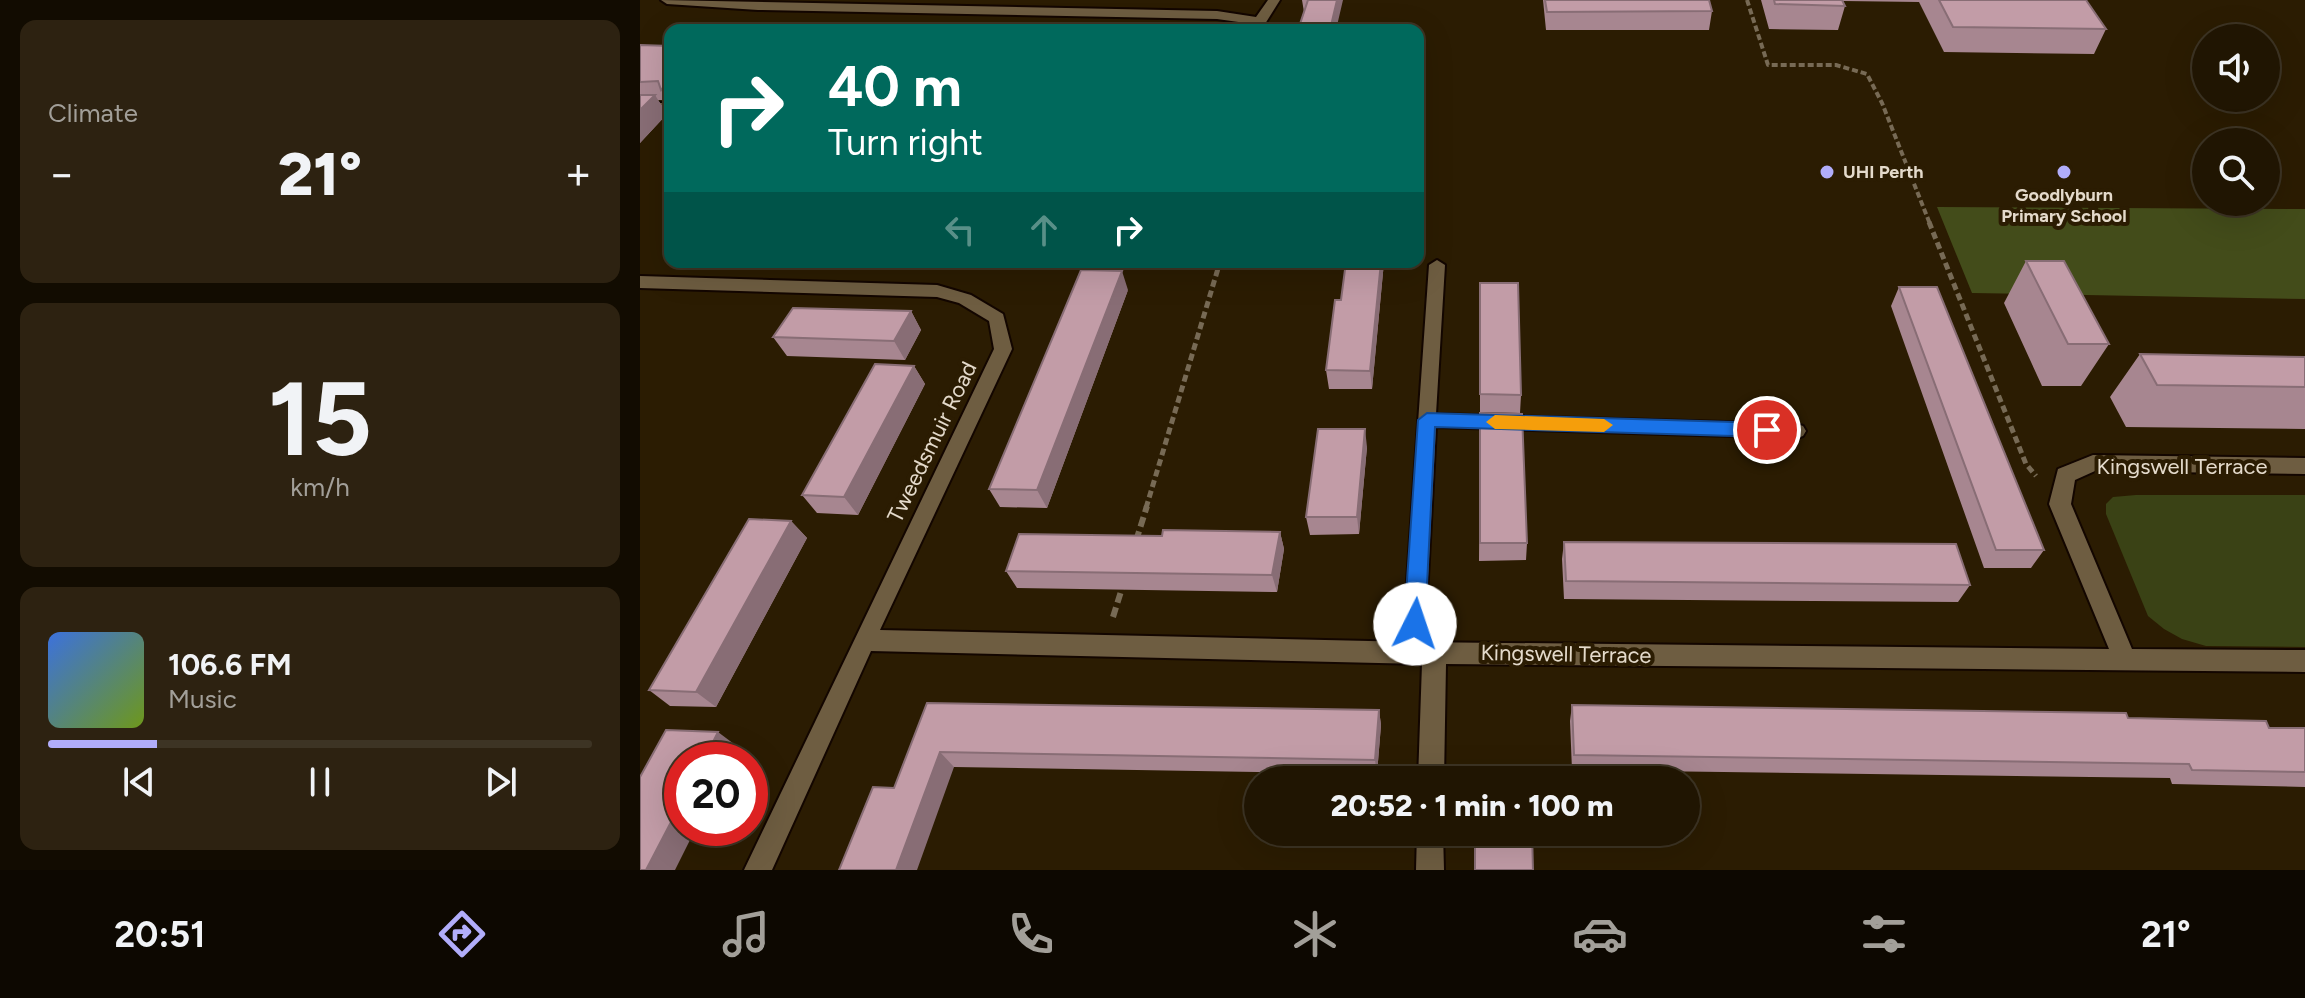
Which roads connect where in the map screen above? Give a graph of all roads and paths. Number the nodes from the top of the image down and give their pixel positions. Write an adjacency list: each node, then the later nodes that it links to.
1 (667, 0): 4 (street)
2 (1274, 0): 6 (street)
3 (1747, 0): 15 (path)
4 (972, 5): 5 (street)
5 (1255, 24)
6 (1265, 24)
7 (640, 107): 8 (street)
8 (664, 107)
9 (1437, 265): 12 (lane)
10 (1218, 268): 16 (path)
11 (640, 282): 18 (street, Tweedsmuir Road)
12 (1427, 420): 13 (lane); 20 (lane)
13 (1797, 431)
14 (2305, 466): 15 (street, Kingswell Terrace)
15 (2060, 504): 21 (street)
16 (1133, 551)
17 (1124, 581): 19 (path)
18 (864, 640): 19 (street, Kingswell Terrace); 25 (street, Tweedsmuir Road)
19 (1103, 647): 20 (street, Kingswell Terrace)
20 (1423, 653): 21 (street, Kingswell Terrace); 23 (street)
21 (2125, 659): 22 (street, Kingswell Terrace)
22 (2305, 661)
23 (1430, 766)
24 (1430, 846): 26 (street)
25 (758, 870)
26 (1430, 870)

